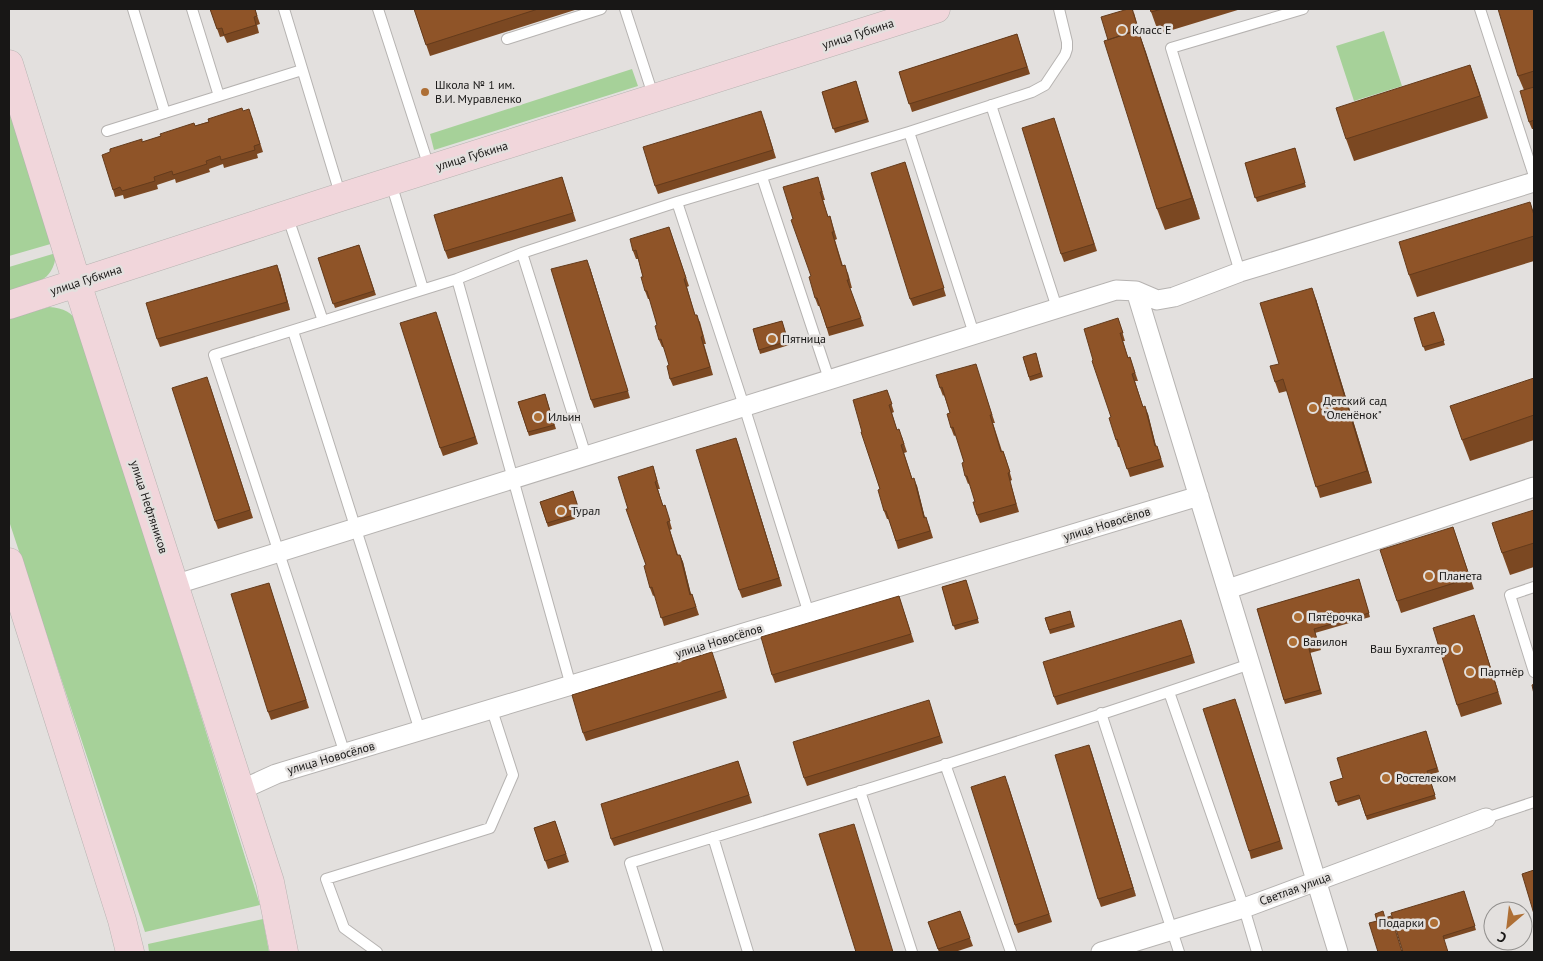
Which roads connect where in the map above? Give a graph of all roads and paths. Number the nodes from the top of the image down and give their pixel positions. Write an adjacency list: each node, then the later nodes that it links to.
1 (133, 9): 17 (lane)
2 (192, 9): 14 (lane)
3 (284, 9): 13 (lane)
4 (378, 9): 20 (lane)
5 (601, 9): 11 (lane)
6 (625, 9): 15 (lane)
7 (936, 9): 15 (main road, улица Губкина)
8 (1059, 9): 16 (lane)
9 (1303, 9): 29 (lane)
10 (1480, 9): 21 (lane)
11 (507, 39)
12 (9, 64): 31 (main road, улица Нефтяников)
13 (302, 70): 14 (lane); 25 (lane)
14 (219, 96): 17 (lane)
15 (654, 99): 20 (main road, улица Губкина)
16 (991, 105): 19 (lane); 35 (lane)
17 (165, 113): 18 (lane)
18 (107, 131)
19 (909, 132): 22 (lane); 38 (lane)
20 (429, 170): 23 (main road, улица Губкина)
21 (1534, 176)
22 (762, 177): 26 (lane); 39 (lane)
23 (391, 182): 25 (main road, улица Губкина); 32 (lane)
24 (1534, 182): 29 (street)
25 (341, 197): 27 (main road, улица Губкина)
26 (677, 202): 28 (lane); 40 (lane)
27 (287, 214): 31 (main road, улица Губкина); 36 (lane)
28 (522, 253): 30 (lane); 41 (lane)
29 (1240, 272): 33 (street)
30 (457, 279): 32 (lane); 42 (lane)
31 (77, 283): 34 (main road, улица Губкина); 48 (main road, улица Нефтяников)
32 (424, 290): 36 (lane)
33 (1136, 291): 35 (street); 44 (street)
34 (9, 305)
35 (1057, 308): 38 (street)
36 (323, 321): 37 (lane)
37 (293, 331): 45 (lane); 46 (lane)
38 (974, 334): 39 (street)
39 (829, 379): 40 (street)
40 (744, 406): 41 (street); 51 (lane)
41 (586, 456): 42 (street)
42 (513, 478): 45 (street); 54 (lane)
43 (1534, 488): 50 (street)
44 (1199, 496): 50 (street); 51 (street, улица Новосёлов)
45 (356, 527): 46 (street); 58 (lane)
46 (279, 552): 48 (street); 59 (lane)
47 (9, 562): 69 (main road)
48 (174, 585): 61 (main road, улица Нефтяников)
49 (1534, 587): 53 (lane)
50 (1228, 589): 52 (street)
51 (809, 614): 54 (street, улица Новосёлов)
52 (1250, 664): 55 (lane); 66 (street)
53 (1534, 672)
54 (571, 686): 56 (street, улица Новосёлов)
55 (1169, 692): 57 (lane); 67 (lane)
56 (492, 710): 58 (street, улица Новосёлов); 71 (lane)
57 (1101, 713): 60 (lane); 68 (lane)
58 (420, 731): 59 (street, улица Новосёлов)
59 (345, 754): 61 (street, улица Новосёлов)
60 (945, 764): 62 (lane); 75 (lane)
61 (241, 790): 70 (main road, улица Нефтяников)
62 (860, 791): 65 (lane); 74 (lane)
63 (1534, 802): 64 (lane)
64 (1486, 818): 66 (street, Светлая улица)
65 (713, 837): 72 (lane); 73 (lane)
66 (1316, 881): 67 (street, Светлая улица); 79 (street)
67 (1244, 908): 68 (street, Светлая улица); 78 (lane)
68 (1172, 930): 76 (street, Светлая улица); 77 (lane)
69 (130, 952)
70 (284, 952)
71 (377, 952)
72 (658, 952)
73 (748, 952)
74 (912, 952)
75 (1010, 952)
76 (1101, 952)
77 (1179, 952)
78 (1257, 952)
79 (1338, 952)

